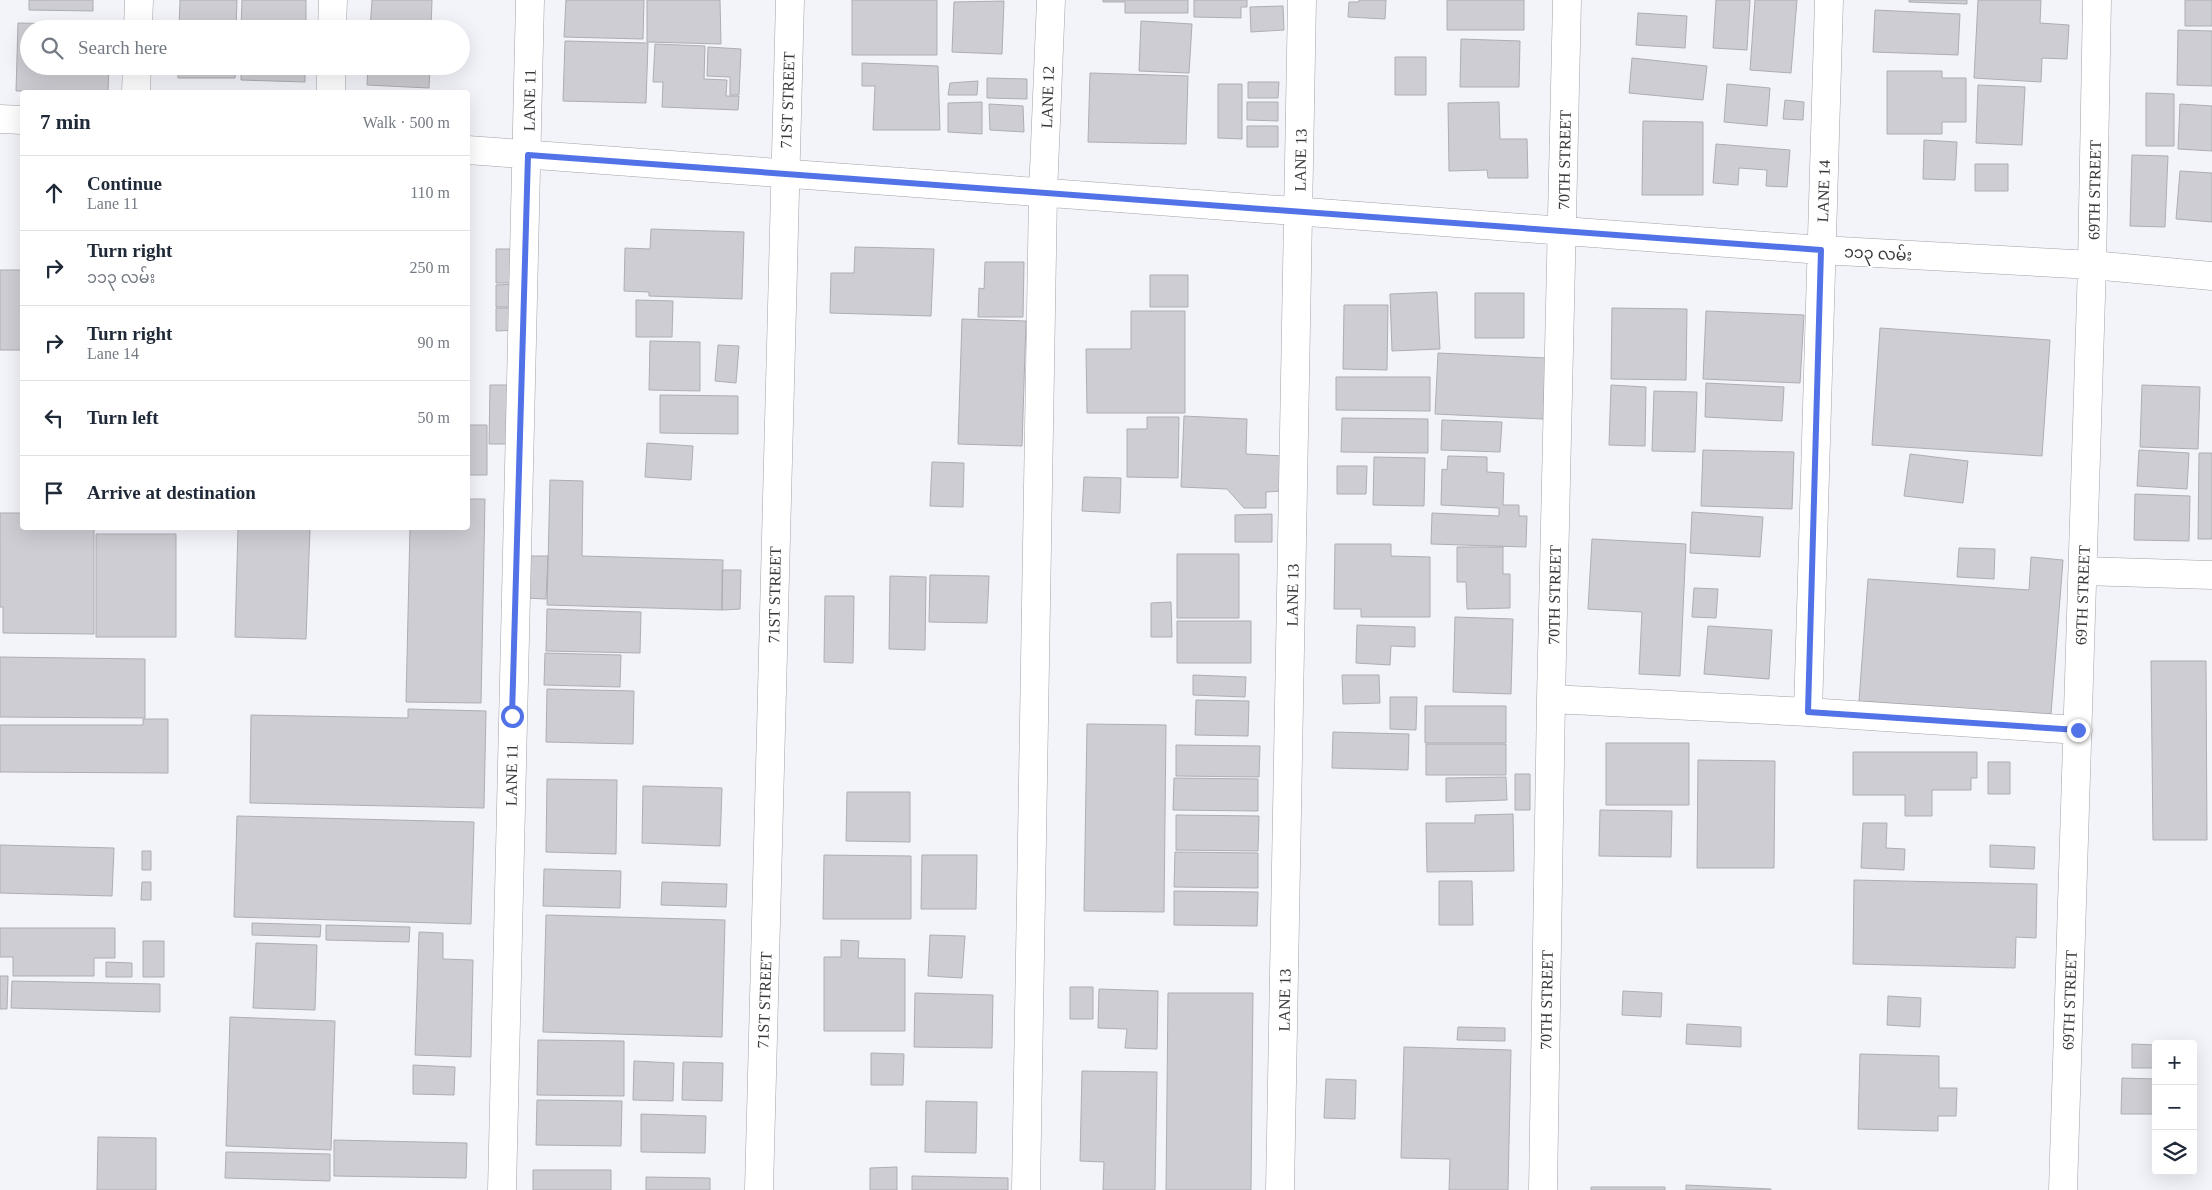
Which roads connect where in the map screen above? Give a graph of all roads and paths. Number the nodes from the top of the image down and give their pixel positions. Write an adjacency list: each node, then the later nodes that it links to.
1 (138, 0): 10 (street)
2 (333, 0): 11 (street)
3 (530, 0): 19 (street, LANE 11)
4 (790, 0): 20 (street, 71ST STREET)
5 (1051, 0): 21 (street, LANE 12)
6 (1302, 0): 22 (street, LANE 13)
7 (1567, 0): 23 (street, 70TH STREET)
8 (1829, 0): 24 (street, LANE 14)
9 (2097, 0): 25 (street, 69TH STREET)
10 (138, 20)
11 (332, 20)
12 (137, 75): 14 (street)
13 (331, 75): 15 (street)
14 (136, 90)
15 (331, 90)
16 (0, 119): 17 (street)
17 (20, 120)
18 (470, 150): 19 (street, ၁၁၃ လမ်း)
19 (528, 155): 20 (street, ၁၁၃ လမ်း); 32 (street, LANE 11)
20 (785, 175): 21 (street, ၁၁၃ လမ်း); 33 (street, 71ST STREET)
21 (1043, 194): 22 (street, ၁၁၃ လမ်း); 34 (street, LANE 12)
22 (1300, 211): 23 (street, ၁၁၃ လမ်း); 35 (street, LANE 13)
23 (1562, 231): 24 (street, ၁၁၃ လမ်း); 29 (street, 70TH STREET)
24 (1821, 250): 25 (street, ၁၁၃ လမ်း); 30 (street, LANE 14)
25 (2092, 265): 26 (street, ၁၁၃ လမ်း); 27 (street, 69TH STREET)
26 (2212, 276)
27 (2083, 571): 28 (street); 31 (street, 69TH STREET)
28 (2212, 575)
29 (1551, 699): 30 (street); 36 (street, 70TH STREET)
30 (1808, 712): 31 (street)
31 (2078, 730): 37 (street, 69TH STREET)
32 (502, 1190)
33 (759, 1190)
34 (1026, 1190)
35 (1280, 1190)
36 (1543, 1190)
37 (2063, 1190)

